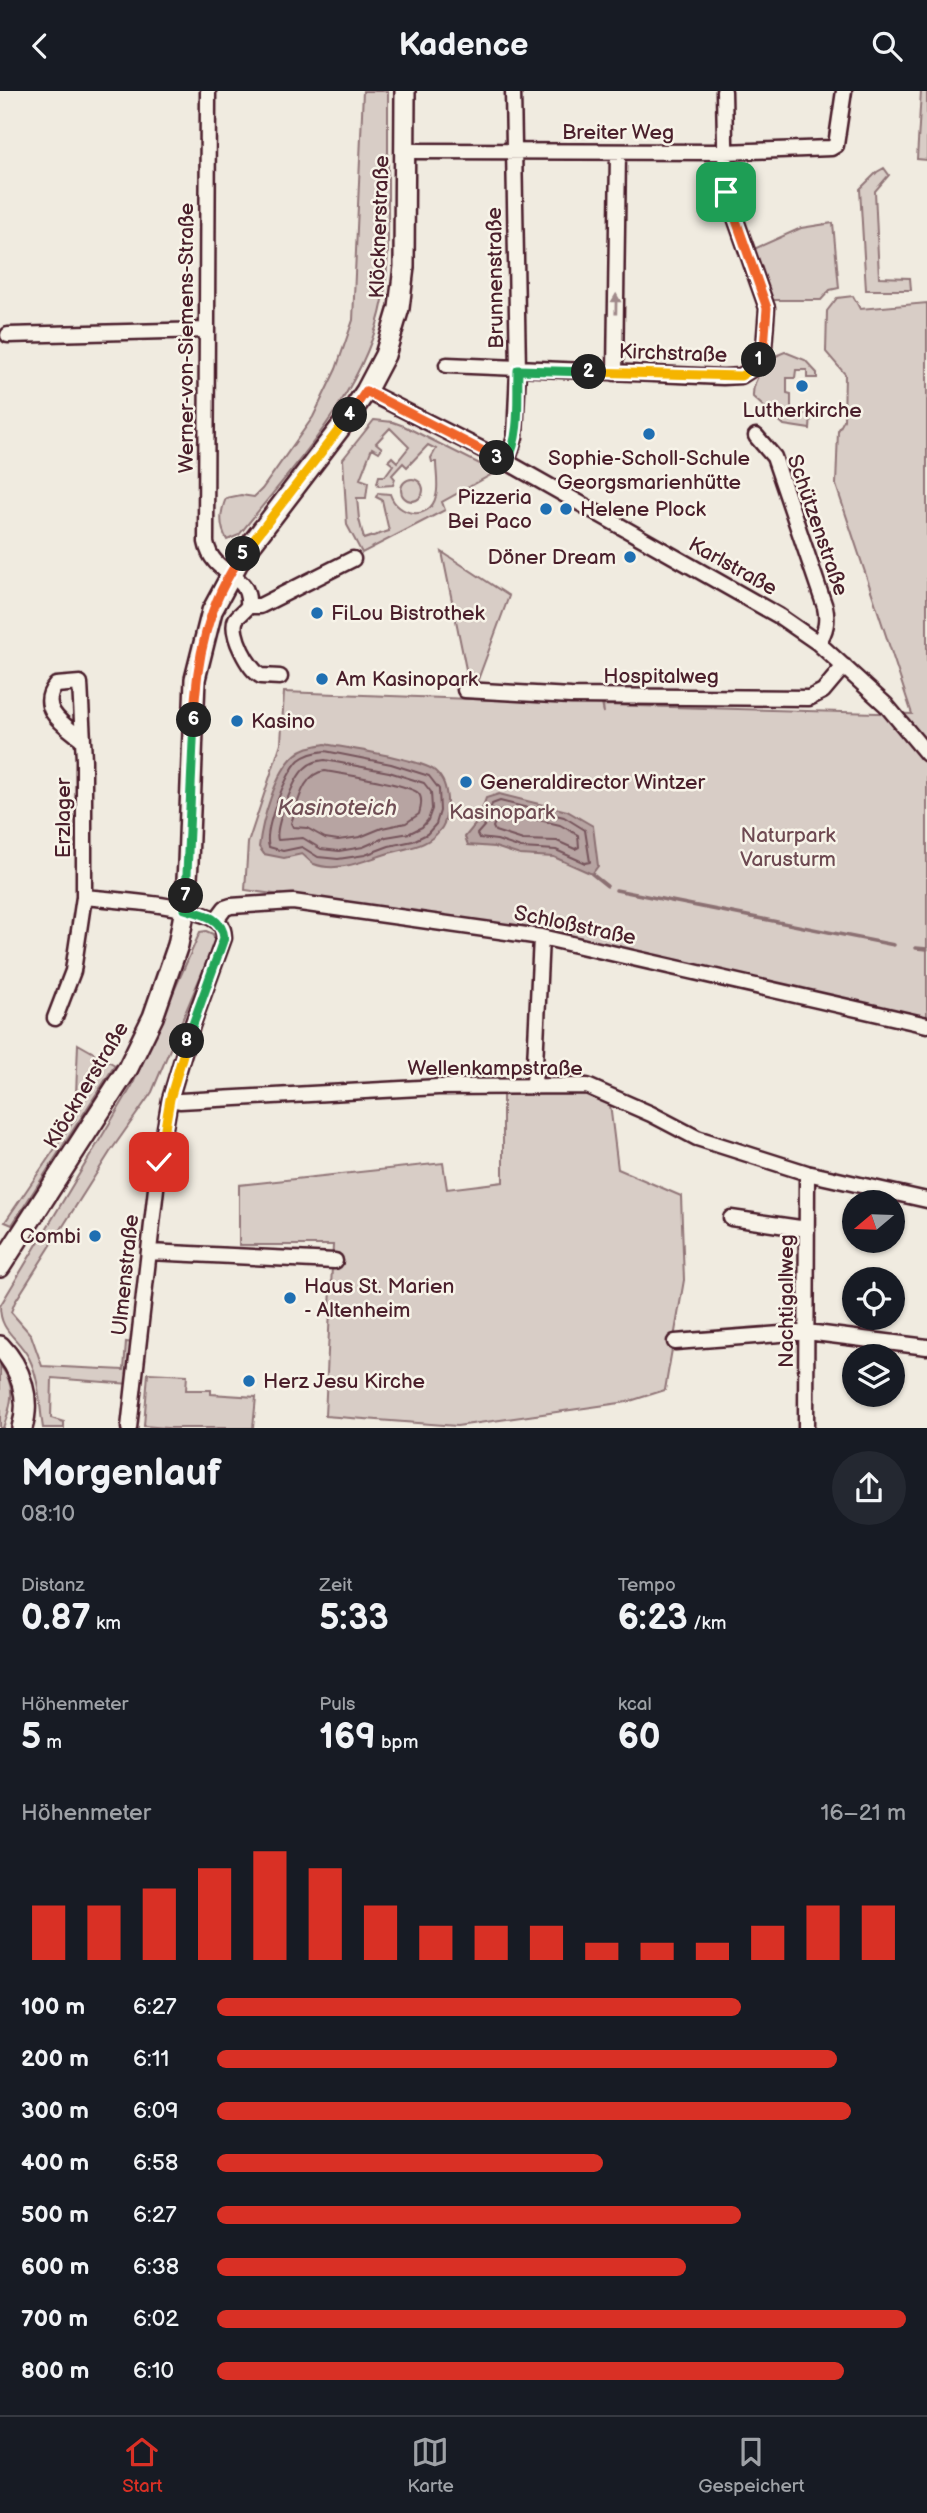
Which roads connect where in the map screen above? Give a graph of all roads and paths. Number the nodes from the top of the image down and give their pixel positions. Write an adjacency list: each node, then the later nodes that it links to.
1 (208, 91): 10 (street, Werner-von-Siemens-Straße)
2 (405, 91): 6 (main road, Klöcknerstraße)
3 (513, 91): 8 (street, Brunnenstraße)
4 (724, 91): 7 (street, Kirchstraße)
5 (844, 91): 7 (street, Breiter Weg)
6 (405, 151): 8 (street, Breiter Weg); 15 (main road, Klöcknerstraße)
7 (724, 152): 9 (street, Breiter Weg); 14 (street, Kirchstraße)
8 (513, 153): 9 (street, Breiter Weg); 13 (street, Brunnenstraße)
9 (618, 153): 14 (street, one-way to 9)
10 (207, 330): 11 (street); 19 (street, Werner-von-Siemens-Straße)
11 (8, 335)
12 (447, 365): 13 (street, Kirchstraße)
13 (518, 370): 14 (street, Kirchstraße); 17 (street, Brunnenstraße)
14 (615, 373)
15 (366, 391): 17 (street, Karlstraße); 19 (main road, Klöcknerstraße)
16 (756, 436): 21 (street, Schützenstraße)
17 (507, 462): 21 (street, Karlstraße)
18 (353, 559): 20 (street)
19 (230, 574): 20 (street); 28 (main road, Klöcknerstraße)
20 (248, 606): 23 (street)
21 (818, 643): 22 (street)
22 (844, 666): 24 (street, Hospitalweg); 26 (street)
23 (280, 677)
24 (465, 690)
25 (83, 740): 27 (street, Erzlager)
26 (927, 754)
27 (84, 897): 28 (street); 31 (street, Erzlager)
28 (185, 909): 29 (street); 41 (main road, Klöcknerstraße)
29 (216, 920): 30 (street, Schloßstraße); 34 (street, Ulmenstraße)
30 (541, 937): 32 (street, Schloßstraße); 33 (street)
31 (55, 1018)
32 (927, 1025)
33 (534, 1084): 34 (street, Wellenkampstraße); 35 (street, Wellenkampstraße)
34 (170, 1099): 39 (street, Ulmenstraße)
35 (807, 1173): 36 (street, Wellenkampstraße); 38 (street, Nachtigallweg)
36 (927, 1200)
37 (732, 1218): 38 (street)
38 (807, 1229): 42 (street, Nachtigallweg)
39 (149, 1252): 40 (street); 47 (street, Ulmenstraße)
40 (335, 1261)
41 (0, 1267)
42 (807, 1332): 43 (street); 45 (street); 48 (street, Nachtigallweg)
43 (675, 1342)
44 (0, 1346): 46 (main road)
45 (927, 1347)
46 (22, 1428)
47 (129, 1428)
48 (806, 1428)

